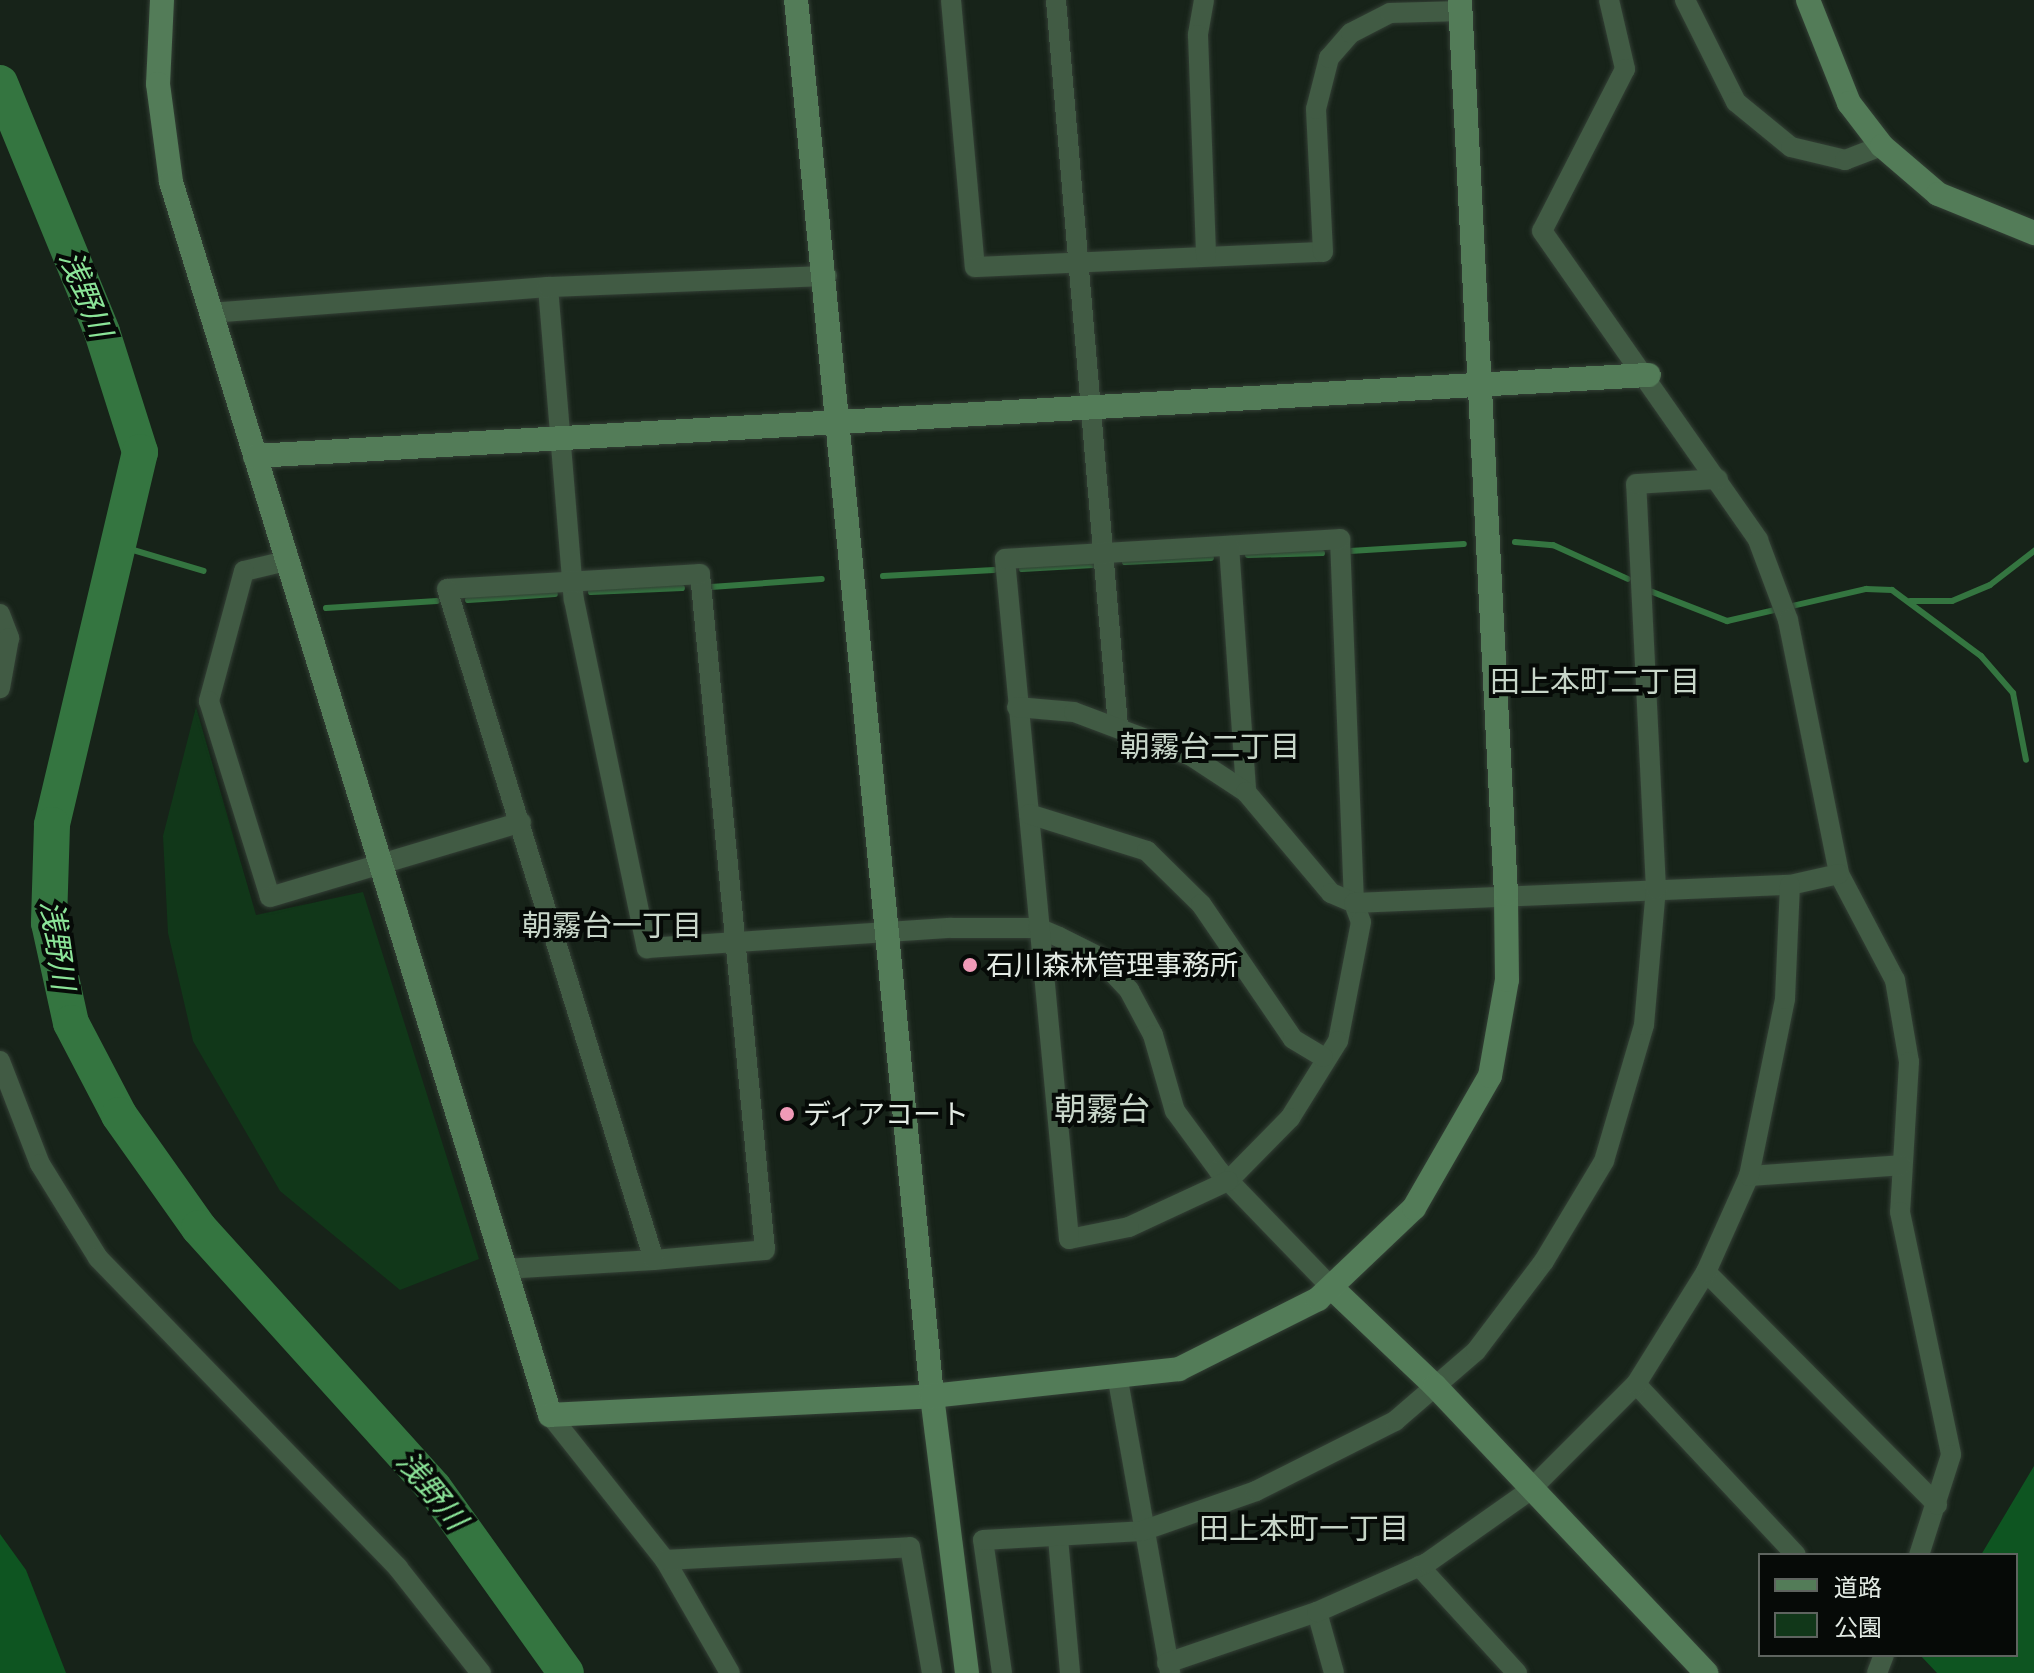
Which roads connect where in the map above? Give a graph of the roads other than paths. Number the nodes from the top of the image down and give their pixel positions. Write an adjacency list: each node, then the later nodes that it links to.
1 (162, 0): 17 (street)
2 (796, 0): 15 (street)
3 (951, 0): 14 (street)
4 (1056, 0): 14 (street)
5 (1204, 0): 13 (street)
6 (1609, 0): 18 (street)
7 (1685, 0): 11 (street)
8 (1808, 0): 11 (street)
9 (1386, 6): 10 (street); 13 (street)
10 (1461, 6): 19 (street)
11 (1882, 146): 12 (street)
12 (2034, 233)
13 (1206, 256): 14 (street)
14 (1081, 263): 20 (street)
15 (827, 276): 16 (street); 21 (street)
16 (548, 287): 17 (street); 22 (street)
17 (210, 313): 23 (street)
18 (1649, 375): 19 (street); 24 (street)
19 (1476, 387): 20 (street); 40 (street)
20 (1093, 409): 21 (street); 26 (street)
21 (837, 424): 22 (street); 43 (street)
22 (559, 437): 23 (street); 28 (street)
23 (255, 456): 27 (street)
24 (1718, 479): 37 (street); 39 (street)
25 (1229, 546): 26 (street); 33 (street); 41 (street)
26 (1108, 552): 31 (street); 32 (street)
27 (286, 561): 36 (street); 36 (street)
28 (572, 581): 35 (street); 44 (street); 44 (street)
29 (0, 614): 30 (street)
30 (0, 688)
31 (1017, 707): 32 (street); 34 (street)
32 (1118, 726): 33 (street)
33 (1246, 792): 41 (street)
34 (1029, 814): 42 (street); 45 (street)
35 (521, 822): 36 (street); 50 (street)
36 (381, 868): 51 (street)
37 (1839, 874): 38 (street); 47 (street)
38 (1790, 885): 39 (street); 48 (street)
39 (1656, 889): 40 (street); 56 (street)
40 (1506, 894): 41 (street); 53 (street)
41 (1354, 903): 45 (street)
42 (1038, 928): 43 (street); 49 (street); 49 (street)
43 (884, 932): 44 (street); 57 (street)
44 (736, 941): 50 (street)
45 (1323, 1057): 49 (street)
46 (0, 1061): 69 (street)
47 (1901, 1165): 48 (street); 60 (street)
48 (1749, 1176): 52 (street)
49 (1228, 1181): 53 (street)
50 (654, 1260): 51 (street)
51 (504, 1269): 58 (street)
52 (1706, 1272): 55 (street); 60 (street)
53 (1332, 1288): 54 (street); 56 (street)
54 (1118, 1380): 57 (street); 61 (street)
55 (1636, 1384): 59 (street); 63 (street)
56 (1435, 1386): 59 (street); 61 (street)
57 (932, 1396): 58 (street); 72 (street)
58 (550, 1415): 65 (street)
59 (1529, 1491): 66 (street); 77 (street)
60 (1937, 1505): 64 (street)
61 (1142, 1531): 62 (street); 68 (street)
62 (1058, 1538): 73 (street); 74 (street)
63 (1794, 1553)
64 (1920, 1553)
65 (665, 1560): 70 (street); 71 (street)
66 (1419, 1566): 67 (street); 76 (street)
67 (1317, 1612): 68 (street); 75 (street)
68 (1169, 1668)
69 (481, 1673)
70 (730, 1673)
71 (932, 1673)
72 (967, 1673)
73 (1002, 1673)
74 (1070, 1673)
75 (1334, 1673)
76 (1517, 1673)
77 (1706, 1673)

